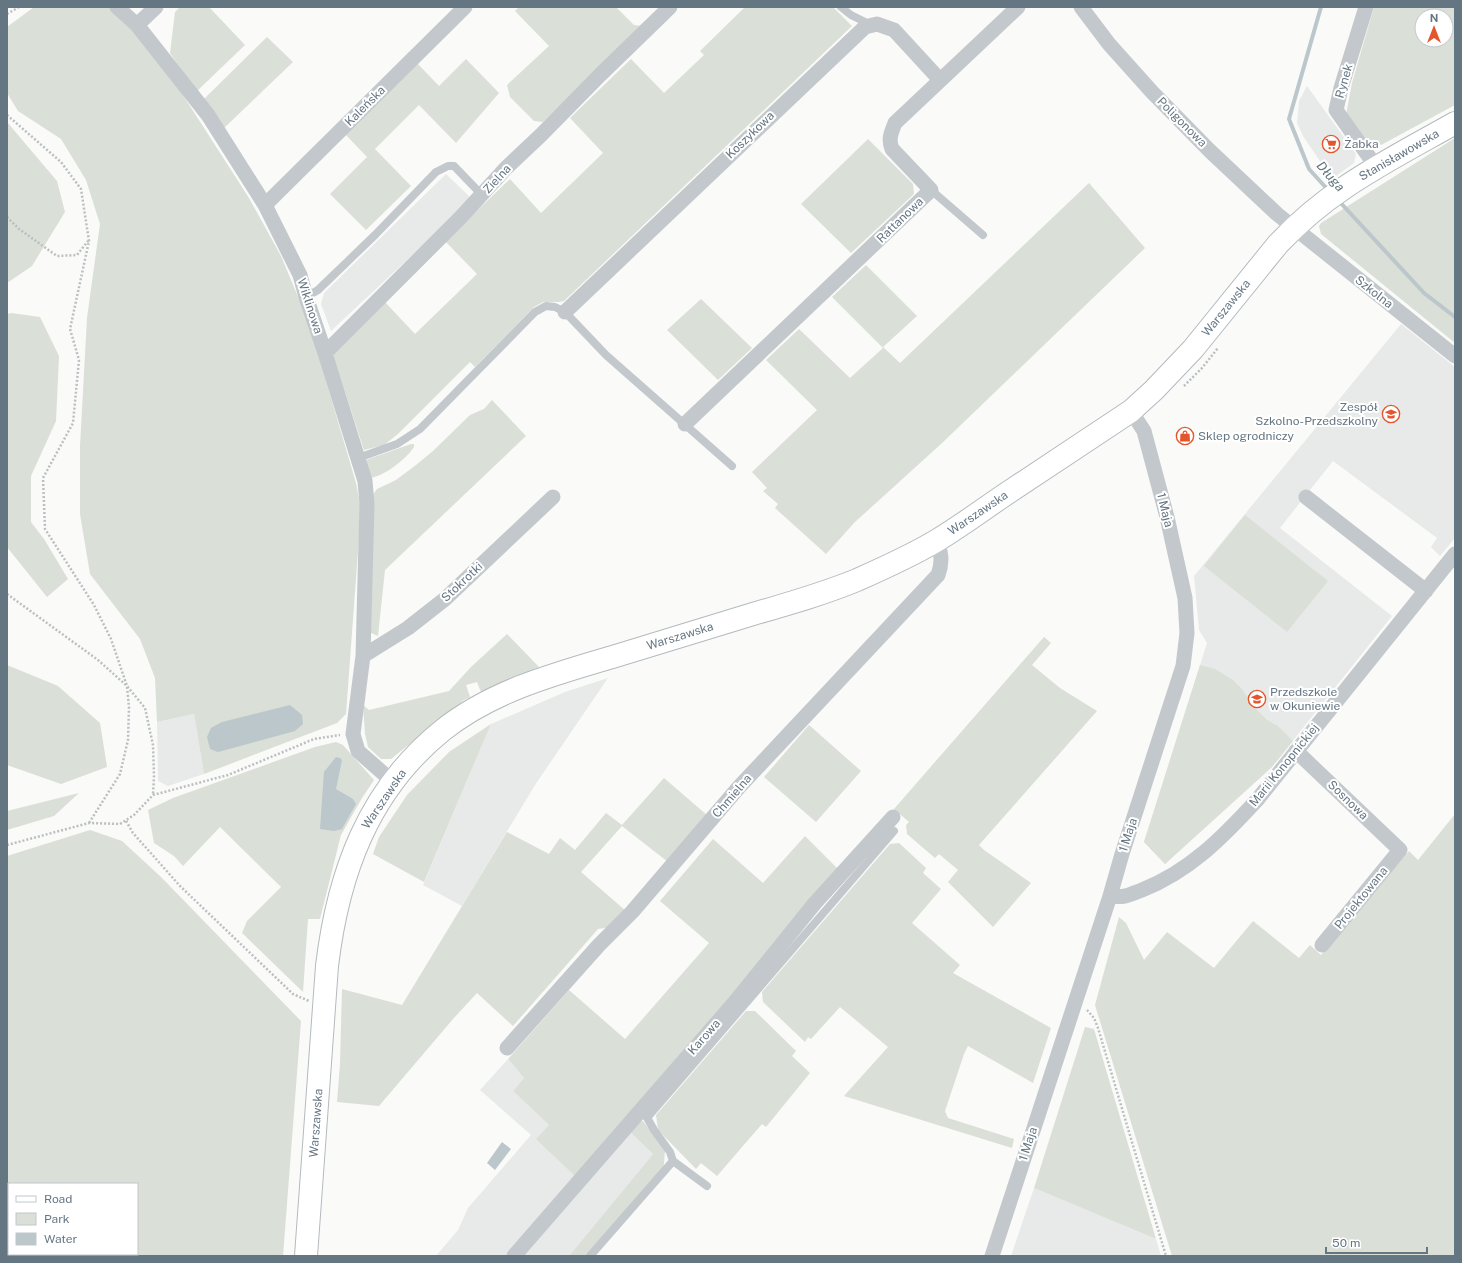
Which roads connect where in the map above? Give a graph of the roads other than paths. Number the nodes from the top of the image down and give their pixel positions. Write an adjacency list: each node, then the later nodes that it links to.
1 (117, 7): 9 (street, Wiklinowa)
2 (156, 7): 9 (street)
3 (465, 7): 17 (street, Kaleńska)
4 (670, 7): 16 (street, Zielna)
5 (841, 7): 10 (lane)
6 (1018, 7): 11 (street, Rattanowa)
7 (1081, 7): 18 (street, Poligonowa)
8 (1366, 7): 13 (street, Rynek)
9 (137, 25): 17 (street, Wiklinowa)
10 (872, 26): 11 (street); 21 (street, Koszykowa)
11 (940, 80): 15 (street, Rattanowa)
12 (1455, 123): 13 (main road, Stanisławowska)
13 (1377, 168): 14 (main road, Stanisławowska)
14 (1344, 188): 18 (main road, Warszawska)
15 (931, 190): 19 (lane); 25 (street, Rattanowa)
16 (482, 195): 20 (lane); 22 (street, Zielna)
17 (264, 205): 20 (street, Wiklinowa)
18 (1294, 228): 23 (street, Szkolna); 24 (main road, Warszawska)
19 (983, 235)
20 (306, 297): 22 (street, Wiklinowa)
21 (564, 312): 25 (lane); 26 (lane)
22 (325, 352): 26 (street, Wiklinowa)
23 (1455, 356)
24 (1131, 411): 30 (main road, Warszawska); 38 (street, 1 Maja)
25 (685, 424): 27 (lane)
26 (358, 458): 33 (street, Wiklinowa)
27 (732, 466)
28 (553, 497): 33 (street, Stokrotki)
29 (1306, 498): 32 (street)
30 (937, 540): 35 (main road, Warszawska); 40 (street, Chmielna)
31 (1455, 554): 32 (street, Marii Konopnickiej)
32 (1426, 591): 34 (street, Marii Konopnickiej)
33 (363, 656): 35 (street, Wiklinowa)
34 (1296, 751): 37 (street, Sosnowa); 38 (street, Marii Konopnickiej)
35 (393, 782): 44 (main road, Warszawska)
36 (894, 824): 41 (street, Karowa)
37 (1400, 850): 39 (street, Projektowana)
38 (1110, 896): 47 (street, 1 Maja)
39 (1322, 945)
40 (507, 1048)
41 (645, 1113): 42 (lane); 45 (street, Karowa)
42 (673, 1161): 43 (lane); 46 (lane)
43 (707, 1186)
44 (306, 1256)
45 (514, 1256)
46 (590, 1256)
47 (992, 1256)

